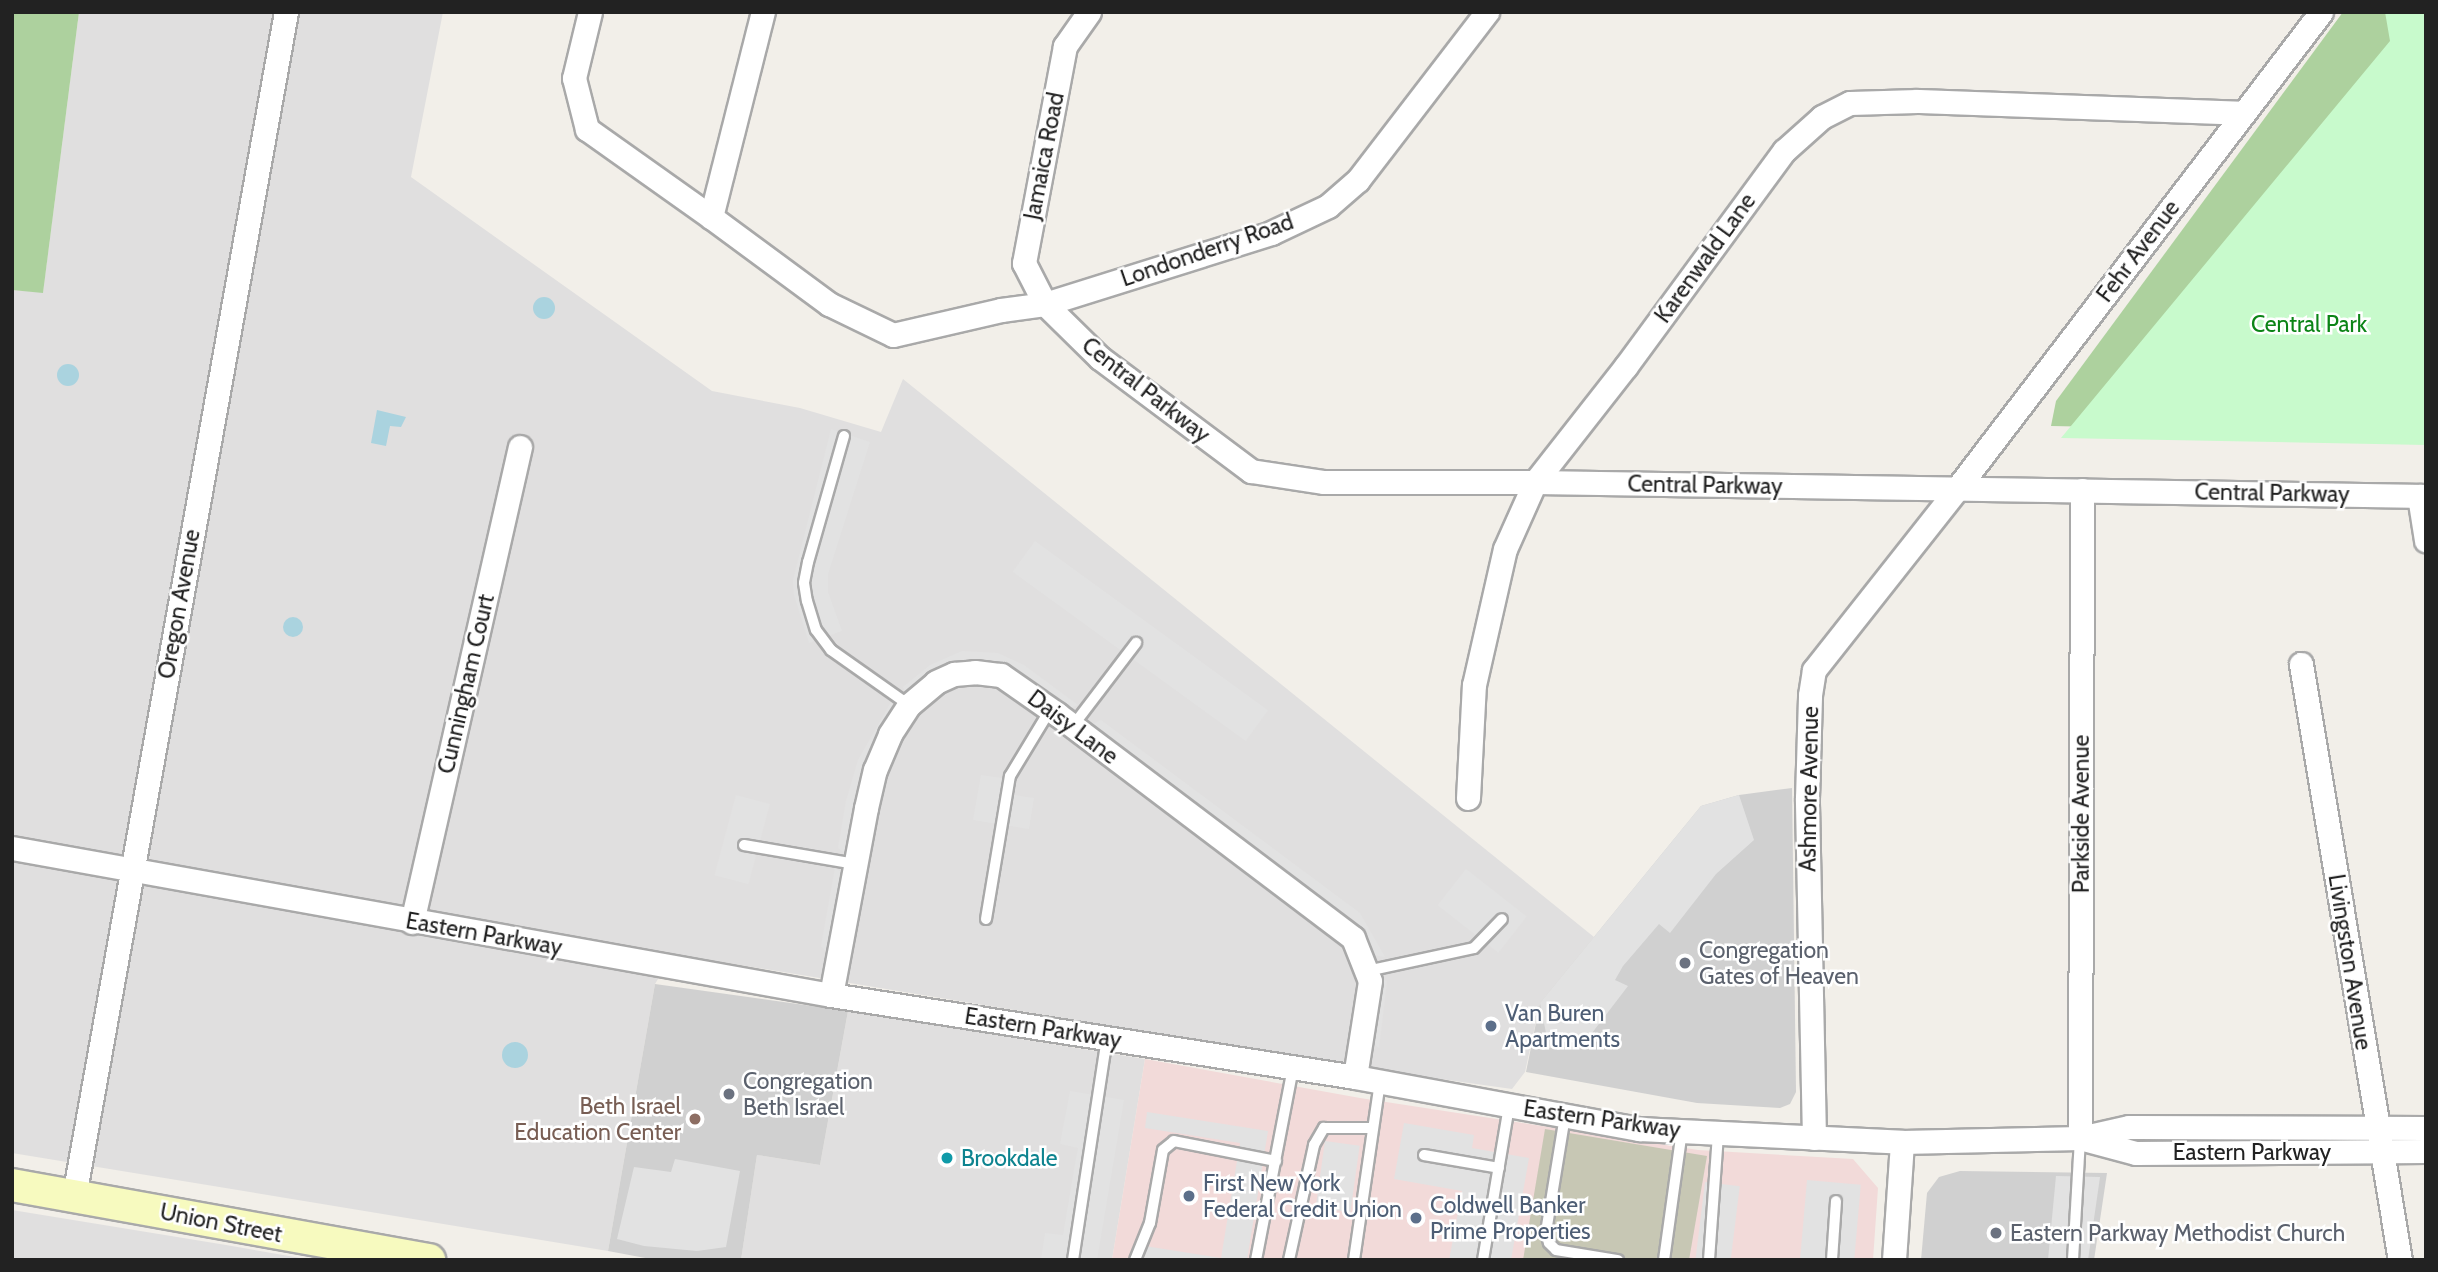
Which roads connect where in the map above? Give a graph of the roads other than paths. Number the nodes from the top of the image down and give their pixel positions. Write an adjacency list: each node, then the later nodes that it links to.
1 (286, 12): 26 (street, Oregon Avenue)
2 (590, 12): 8 (street, Londonderry Road)
3 (763, 12): 8 (street)
4 (1089, 12): 9 (street, Jamaica Road)
5 (1487, 12): 9 (street, Londonderry Road)
6 (2321, 12): 7 (street, Fehr Avenue)
7 (2243, 113): 12 (street, Karenwald Lane); 13 (street, Fehr Avenue)
8 (711, 217): 9 (street, Londonderry Road)
9 (1045, 304): 12 (street, Central Parkway)
10 (844, 436): 19 (lane)
11 (520, 447): 29 (street, Cunningham Court)
12 (1535, 482): 13 (street, Central Parkway); 22 (street, Karenwald Lane)
13 (1956, 490): 14 (street, Central Parkway); 43 (street, Ashmore Avenue)
14 (2082, 490): 15 (street, Central Parkway); 44 (street, Parkside Avenue)
15 (2422, 496): 16 (street)
16 (2426, 540)
17 (1136, 643): 21 (lane)
18 (2301, 664): 38 (street, Livingston Avenue)
19 (909, 705): 20 (street, Daisy Lane); 25 (street, Daisy Lane)
20 (1050, 710): 21 (street, Daisy Lane); 27 (lane)
21 (1072, 727): 30 (street, Daisy Lane)
22 (1468, 798)
23 (744, 845): 25 (lane)
24 (12, 848): 26 (street, Eastern Parkway)
25 (855, 864): 31 (street, Daisy Lane)
26 (132, 867): 29 (street, Eastern Parkway); 52 (street, Oregon Avenue)
27 (986, 919)
28 (1502, 919): 30 (lane)
29 (412, 922): 31 (street, Eastern Parkway)
30 (1367, 971): 34 (street, Daisy Lane)
31 (831, 995): 32 (street, Eastern Parkway)
32 (1107, 1038): 33 (street, Eastern Parkway); 56 (lane)
33 (1293, 1067): 34 (street, Eastern Parkway); 49 (lane)
34 (1355, 1077): 35 (street, Eastern Parkway)
35 (1380, 1082): 36 (street, Eastern Parkway); 39 (lane)
36 (1509, 1106): 37 (street, Eastern Parkway); 50 (lane)
37 (1565, 1116): 41 (street, Eastern Parkway); 62 (lane)
38 (2377, 1127): 40 (street, Eastern Parkway); 44 (street, Eastern Parkway); 47 (street, Livingston Avenue)
39 (1372, 1128): 59 (lane); 60 (lane)
40 (2426, 1128)
41 (1682, 1131): 42 (street, Eastern Parkway); 63 (lane)
42 (1718, 1133): 43 (street, Eastern Parkway); 64 (lane)
43 (1814, 1138): 45 (street, Eastern Parkway)
44 (2080, 1138): 45 (street, Eastern Parkway); 47 (street, Eastern Parkway); 67 (lane)
45 (1902, 1142): 66 (street)
46 (2426, 1151): 47 (street, Eastern Parkway)
47 (2382, 1152): 68 (street, Livingston Avenue)
48 (1424, 1155): 50 (lane)
49 (1276, 1161): 57 (lane); 58 (lane)
50 (1499, 1168): 61 (lane)
51 (12, 1185): 52 (main road, Union Street)
52 (74, 1196): 54 (main road, Union Street)
53 (1836, 1201): 65 (lane)
54 (371, 1255): 55 (main road, Union Street)
55 (429, 1260)
56 (1073, 1260)
57 (1135, 1260)
58 (1256, 1260)
59 (1289, 1260)
60 (1354, 1260)
61 (1483, 1260)
62 (1618, 1260)
63 (1664, 1260)
64 (1709, 1260)
65 (1832, 1260)
66 (1894, 1260)
67 (2073, 1260)
68 (2400, 1260)

